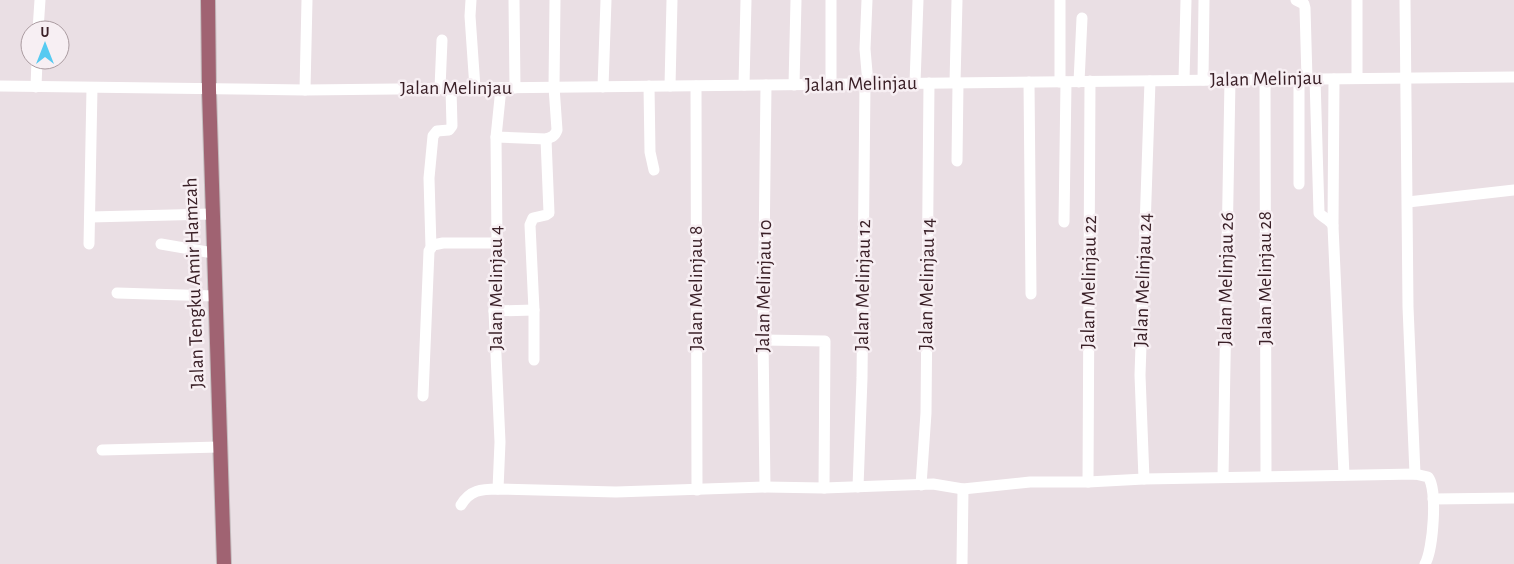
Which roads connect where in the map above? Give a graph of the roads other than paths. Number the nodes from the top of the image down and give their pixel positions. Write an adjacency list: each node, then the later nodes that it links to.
1 (40, 0): 22 (street)
2 (208, 0): 58 (main road, Jalan Tengku Amir Hamzah)
3 (307, 0): 59 (street)
4 (471, 0): 55 (street)
5 (514, 0): 57 (street)
6 (555, 0): 51 (street)
7 (606, 0): 52 (street)
8 (672, 0): 48 (street)
9 (746, 0): 43 (street)
10 (796, 0): 45 (street)
11 (831, 0): 41 (street)
12 (867, 0): 42 (street, Jalan Melinjau 12)
13 (918, 0): 38 (street)
14 (957, 0): 40 (street)
15 (1060, 0): 37 (street)
16 (1186, 0): 31 (street)
17 (1204, 0): 32 (street)
18 (1296, 0): 29 (street)
19 (1357, 0): 26 (street)
20 (1405, 0): 27 (street)
21 (1082, 18): 34 (street, Jalan Melinjau 22)
22 (39, 20)
23 (442, 40): 54 (street)
24 (37, 70): 50 (street)
25 (1514, 77): 27 (street, Jalan Melinjau)
26 (1357, 78): 27 (street, Jalan Melinjau); 30 (street, Jalan Melinjau)
27 (1407, 78): 66 (street)
28 (1265, 79): 29 (street, Jalan Melinjau); 33 (street, Jalan Melinjau); 88 (street, Jalan Melinjau 28)
29 (1307, 79): 30 (street, Jalan Melinjau); 64 (street); 70 (street)
30 (1334, 79): 70 (street)
31 (1184, 80): 32 (street, Jalan Melinjau); 35 (street, Jalan Melinjau)
32 (1204, 80): 33 (street, Jalan Melinjau)
33 (1230, 80): 89 (street, Jalan Melinjau 26)
34 (1085, 81): 35 (street, Jalan Melinjau); 37 (street, Jalan Melinjau); 91 (street, Jalan Melinjau 22)
35 (1150, 81): 90 (street, Jalan Melinjau 24)
36 (1028, 82): 37 (street, Jalan Melinjau); 40 (street, Jalan Melinjau); 77 (street)
37 (1063, 82): 69 (street)
38 (915, 83): 39 (street, Jalan Melinjau); 42 (street, Jalan Melinjau)
39 (929, 83): 40 (street, Jalan Melinjau); 92 (street, Jalan Melinjau 14)
40 (957, 83): 62 (street)
41 (830, 84): 42 (street, Jalan Melinjau); 45 (street, Jalan Melinjau)
42 (867, 84): 94 (street, Jalan Melinjau 12)
43 (744, 85): 44 (street, Jalan Melinjau); 49 (street, Jalan Melinjau)
44 (766, 85): 45 (street, Jalan Melinjau); 81 (street, Jalan Melinjau 10)
45 (794, 85)
46 (0, 86): 50 (street, Jalan Melinjau)
47 (649, 86): 48 (street, Jalan Melinjau); 52 (street, Jalan Melinjau); 63 (street)
48 (670, 86): 49 (street, Jalan Melinjau)
49 (696, 86): 98 (street, Jalan Melinjau 8)
50 (36, 87): 53 (street, Jalan Melinjau)
51 (554, 87): 52 (street, Jalan Melinjau); 57 (street, Jalan Melinjau); 61 (street)
52 (603, 87)
53 (92, 88): 58 (street, Jalan Melinjau); 68 (street)
54 (446, 88): 55 (street, Jalan Melinjau); 59 (street, Jalan Melinjau); 74 (street)
55 (474, 88): 56 (street, Jalan Melinjau)
56 (500, 88): 57 (street, Jalan Melinjau); 60 (street, Jalan Melinjau 4)
57 (515, 88)
58 (208, 90): 59 (street, Jalan Melinjau); 67 (main road, Jalan Tengku Amir Hamzah)
59 (304, 90)
60 (496, 137): 61 (street); 71 (street, Jalan Melinjau 4)
61 (546, 139): 79 (street)
62 (957, 161)
63 (654, 170)
64 (1299, 184)
65 (1514, 190): 66 (street)
66 (1408, 202): 86 (street)
67 (212, 214): 68 (street); 75 (main road, Jalan Tengku Amir Hamzah)
68 (90, 217): 72 (street)
69 (1064, 222)
70 (1334, 226): 87 (street)
71 (497, 243): 74 (street); 80 (street, Jalan Melinjau 4)
72 (89, 244)
73 (161, 244): 75 (street)
74 (431, 248): 83 (street)
75 (213, 252): 78 (main road, Jalan Tengku Amir Hamzah)
76 (117, 292): 78 (street)
77 (1031, 294)
78 (215, 296): 84 (main road, Jalan Tengku Amir Hamzah)
79 (534, 310): 80 (street); 82 (street)
80 (494, 311): 96 (street, Jalan Melinjau 4)
81 (763, 340): 93 (street, Jalan Melinjau 10); 95 (street)
82 (534, 360)
83 (423, 396)
84 (219, 447): 85 (street); 102 (main road, Jalan Tengku Amir Hamzah)
85 (102, 450)
86 (1415, 474): 87 (street); 100 (street)
87 (1344, 475): 88 (street)
88 (1266, 476): 89 (street)
89 (1223, 477): 90 (street)
90 (1144, 479): 91 (street)
91 (1088, 482): 97 (street)
92 (921, 485): 94 (street); 97 (street)
93 (764, 487): 95 (street); 98 (street)
94 (858, 487): 95 (street)
95 (824, 488)
96 (498, 489): 98 (street); 101 (street)
97 (963, 489): 103 (street)
98 (697, 490)
99 (1514, 498): 100 (street)
100 (1433, 499): 104 (street)
101 (461, 505)
102 (224, 564)
103 (962, 564)
104 (1425, 564)

